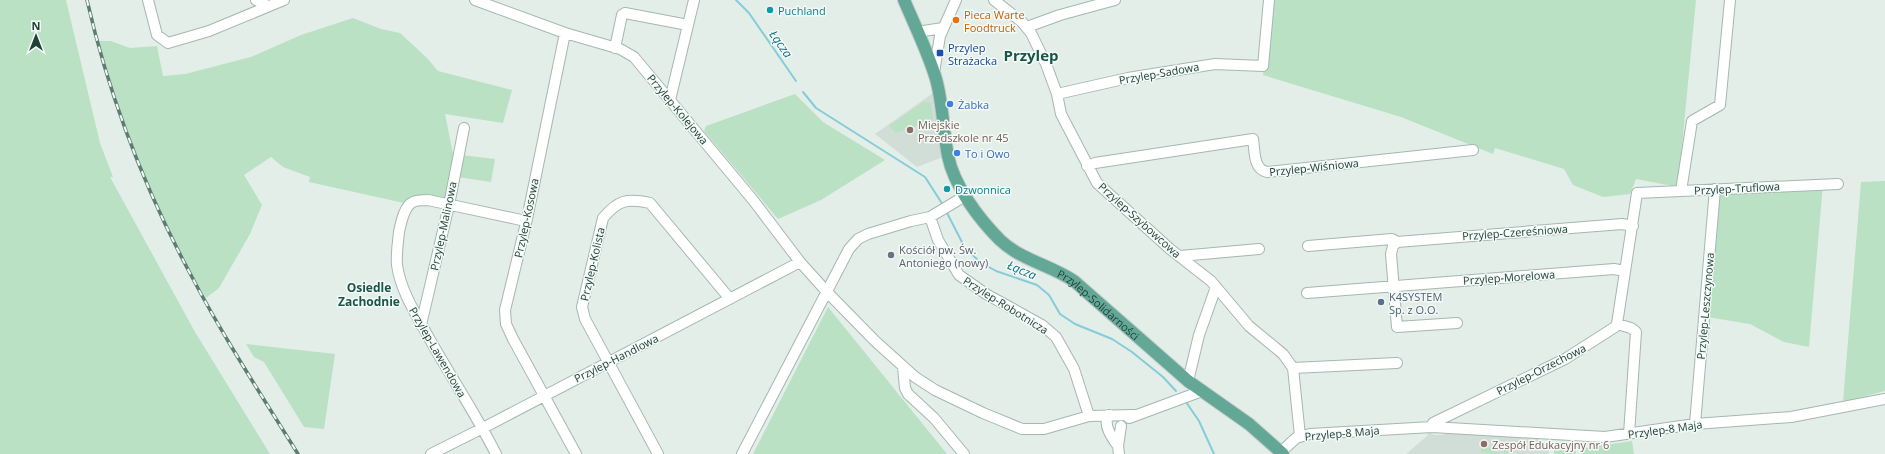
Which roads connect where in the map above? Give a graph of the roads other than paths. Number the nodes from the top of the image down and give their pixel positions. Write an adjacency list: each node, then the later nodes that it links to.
1 (148, 0): 12 (street)
2 (256, 0): 12 (street)
3 (284, 0): 12 (street)
4 (475, 0): 17 (street, Przylep-Kolejowa)
5 (694, 0): 13 (street)
6 (904, 0): 16 (main road, Przylep-Solidarności)
7 (956, 0): 15 (street)
8 (994, 0): 14 (street, Przylep-Szybowcowa)
9 (1115, 0): 14 (street)
10 (1269, 0): 20 (street, Przylep-Sadowa)
11 (1730, 0): 27 (street)
12 (268, 6)
13 (688, 25): 18 (street); 21 (street)
14 (1027, 27): 20 (street, Przylep-Szybowcowa)
15 (943, 28): 16 (street); 19 (street)
16 (917, 32): 19 (main road, Przylep-Solidarności)
17 (565, 33): 18 (street, Przylep-Kolejowa); 31 (street, Przylep-Kosowa)
18 (615, 48): 21 (street, Przylep-Kolejowa)
19 (934, 73): 28 (main road, Przylep-Solidarności)
20 (1057, 94): 24 (street, Przylep-Szybowcowa)
21 (670, 100): 37 (street, Przylep-Kolejowa)
22 (464, 128): 29 (street, Przylep-Malinowa)
23 (1473, 150): 24 (street, Przylep-Wiśniowa)
24 (1087, 166): 36 (street, Przylep-Szybowcowa)
25 (1838, 184): 26 (street, Przylep-Truflowa)
26 (1714, 189): 27 (street, Przylep-Truflowa); 57 (street, Przylep-Leszczynowa)
27 (1681, 191): 32 (street, Przylep-Truflowa)
28 (965, 196): 30 (street); 51 (main road, Przylep-Solidarności)
29 (449, 205): 31 (street, Przylep-Lawendowa); 46 (street, Przylep-Malinowa); 46 (street, Przylep-Lawendowa)
30 (930, 217): 41 (street); 55 (street, Przylep-Robotnicza)
31 (527, 219): 53 (street, Przylep-Kosowa)
32 (1632, 226): 33 (street, Przylep-Czereśniowa); 38 (street)
33 (1397, 242): 34 (street, Przylep-Czereśniowa); 39 (street)
34 (1308, 246)
35 (1259, 249): 36 (street)
36 (1180, 256): 40 (street, Przylep-Szybowcowa)
37 (800, 262): 41 (street, Przylep-Kolejowa); 43 (street, Przylep-Handlowa)
38 (1625, 271): 39 (street, Przylep-Morelowa); 45 (street)
39 (1394, 286): 42 (street, Przylep-Morelowa); 44 (street)
40 (1216, 287): 50 (street, Przylep-Szybowcowa); 51 (street)
41 (828, 292): 49 (street, Przylep-Kolejowa); 68 (street)
42 (1308, 293)
43 (730, 299): 47 (street, Przylep-Handlowa); 47 (street, Przylep-Kolista)
44 (1457, 323)
45 (1617, 324): 58 (street, Przylep-Orzechowa); 60 (street)
46 (421, 325): 59 (street, Przylep-Lawendowa)
47 (609, 362): 53 (street, Przylep-Handlowa); 67 (street, Przylep-Kolista)
48 (1397, 363): 50 (street)
49 (903, 367): 55 (street, Przylep-Kolejowa); 69 (street)
50 (1293, 368): 61 (street)
51 (1188, 380): 52 (main road, Przylep-Solidarności)
52 (1202, 391): 56 (street); 63 (main road, Przylep-Solidarności)
53 (544, 396): 59 (street, Przylep-Handlowa); 66 (street, Przylep-Kosowa)
54 (1885, 399): 57 (street, Przylep-8 Maja)
55 (1093, 415): 56 (street)
56 (1114, 421): 62 (street)
57 (1695, 424): 60 (street, Przylep-8 Maja)
58 (1432, 427): 60 (street, Przylep-8 Maja); 61 (street, Przylep-8 Maja)
59 (483, 428): 64 (street, Przylep-Handlowa); 65 (street, Przylep-Lawendowa)
60 (1629, 434)
61 (1300, 436): 63 (street, Przylep-8 Maja)
62 (1118, 450)
63 (1282, 453)
64 (431, 454)
65 (496, 454)
66 (576, 454)
67 (658, 454)
68 (742, 454)
69 (964, 454)

